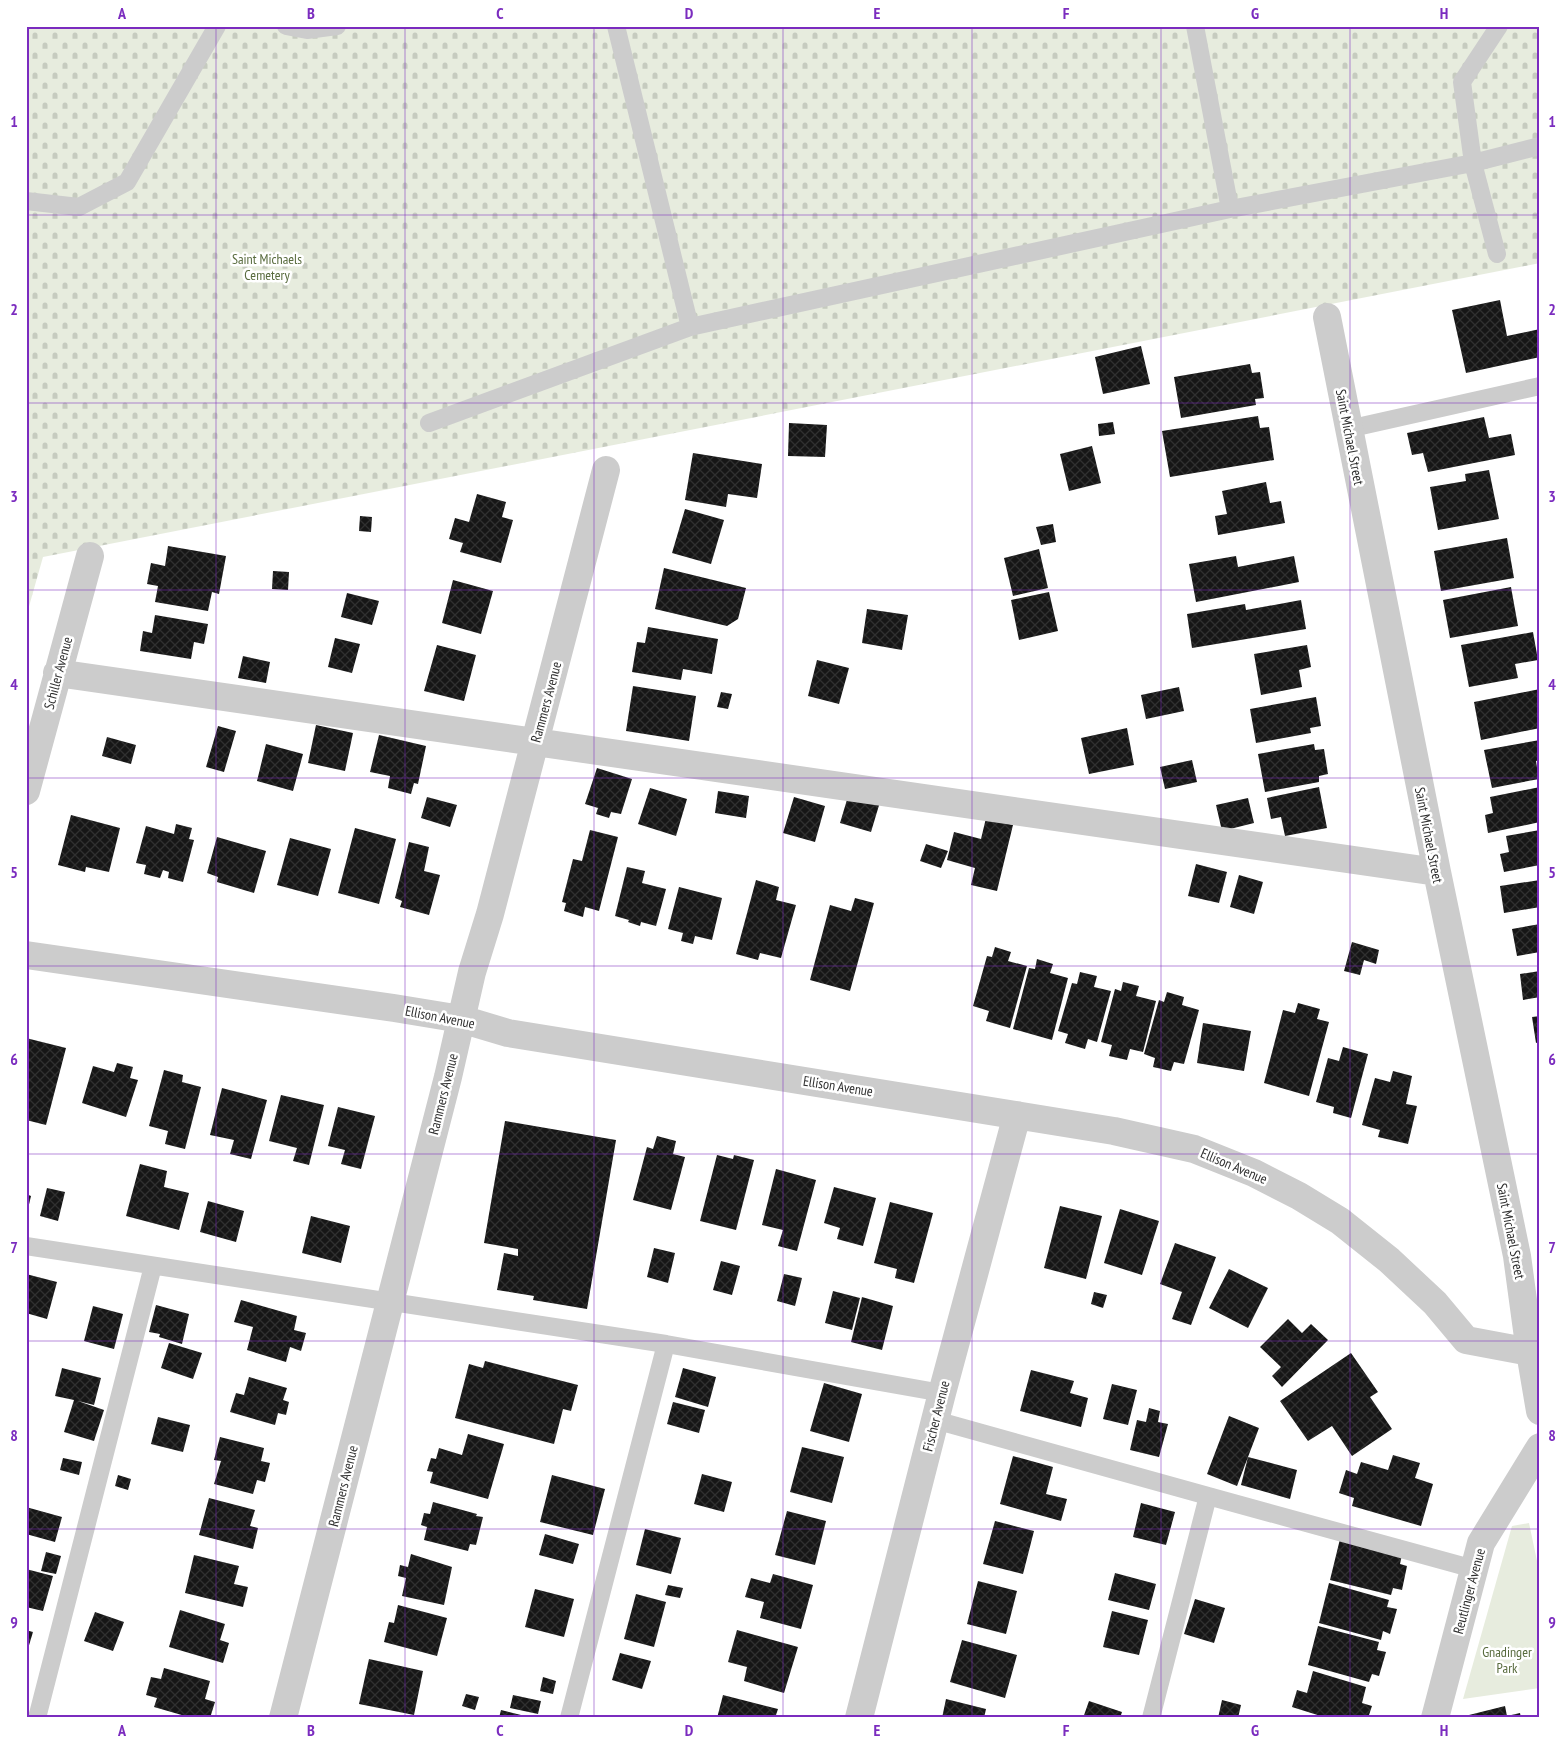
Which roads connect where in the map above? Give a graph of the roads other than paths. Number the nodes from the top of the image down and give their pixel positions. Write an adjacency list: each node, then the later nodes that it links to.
1 (218, 26): 9 (lane)
2 (286, 26): 3 (lane)
3 (337, 26)
4 (616, 26): 13 (lane)
5 (1195, 26): 10 (lane)
6 (1499, 26): 8 (lane)
7 (1540, 146): 8 (lane)
8 (1473, 163): 10 (lane); 11 (lane)
9 (26, 201)
10 (1230, 209): 13 (lane)
11 (1497, 254)
12 (1327, 317): 16 (street, Saint Michael Street)
13 (690, 327): 15 (lane)
14 (1540, 386): 16 (lane)
15 (429, 424)
16 (1348, 429): 22 (street, Saint Michael Street)
17 (606, 470): 20 (street, Rammers Avenue)
18 (90, 556): 19 (street, Schiller Avenue)
19 (58, 673): 20 (street); 21 (street, Schiller Avenue)
20 (536, 741): 22 (street); 24 (street, Rammers Avenue)
21 (26, 791)
22 (1437, 872): 30 (street, Saint Michael Street)
23 (26, 955): 24 (street, Ellison Avenue)
24 (461, 1019): 25 (street, Ellison Avenue); 28 (street, Rammers Avenue)
25 (1017, 1115): 30 (street, Ellison Avenue); 31 (street, Fischer Avenue)
26 (26, 1246): 27 (lane)
27 (153, 1266): 28 (lane); 37 (lane)
28 (390, 1303): 29 (lane); 38 (street, Rammers Avenue)
29 (666, 1344): 31 (lane); 39 (lane)
30 (1535, 1351): 32 (street)
31 (942, 1393): 33 (street, Fischer Avenue)
32 (1540, 1411)
33 (935, 1420): 35 (lane); 40 (street, Fischer Avenue)
34 (1540, 1447): 36 (street, Reutlinger Avenue)
35 (1208, 1496): 36 (lane); 41 (lane)
36 (1474, 1569): 42 (street, Reutlinger Avenue)
37 (37, 1718)
38 (283, 1718)
39 (569, 1718)
40 (859, 1718)
41 (1151, 1718)
42 (1435, 1718)

